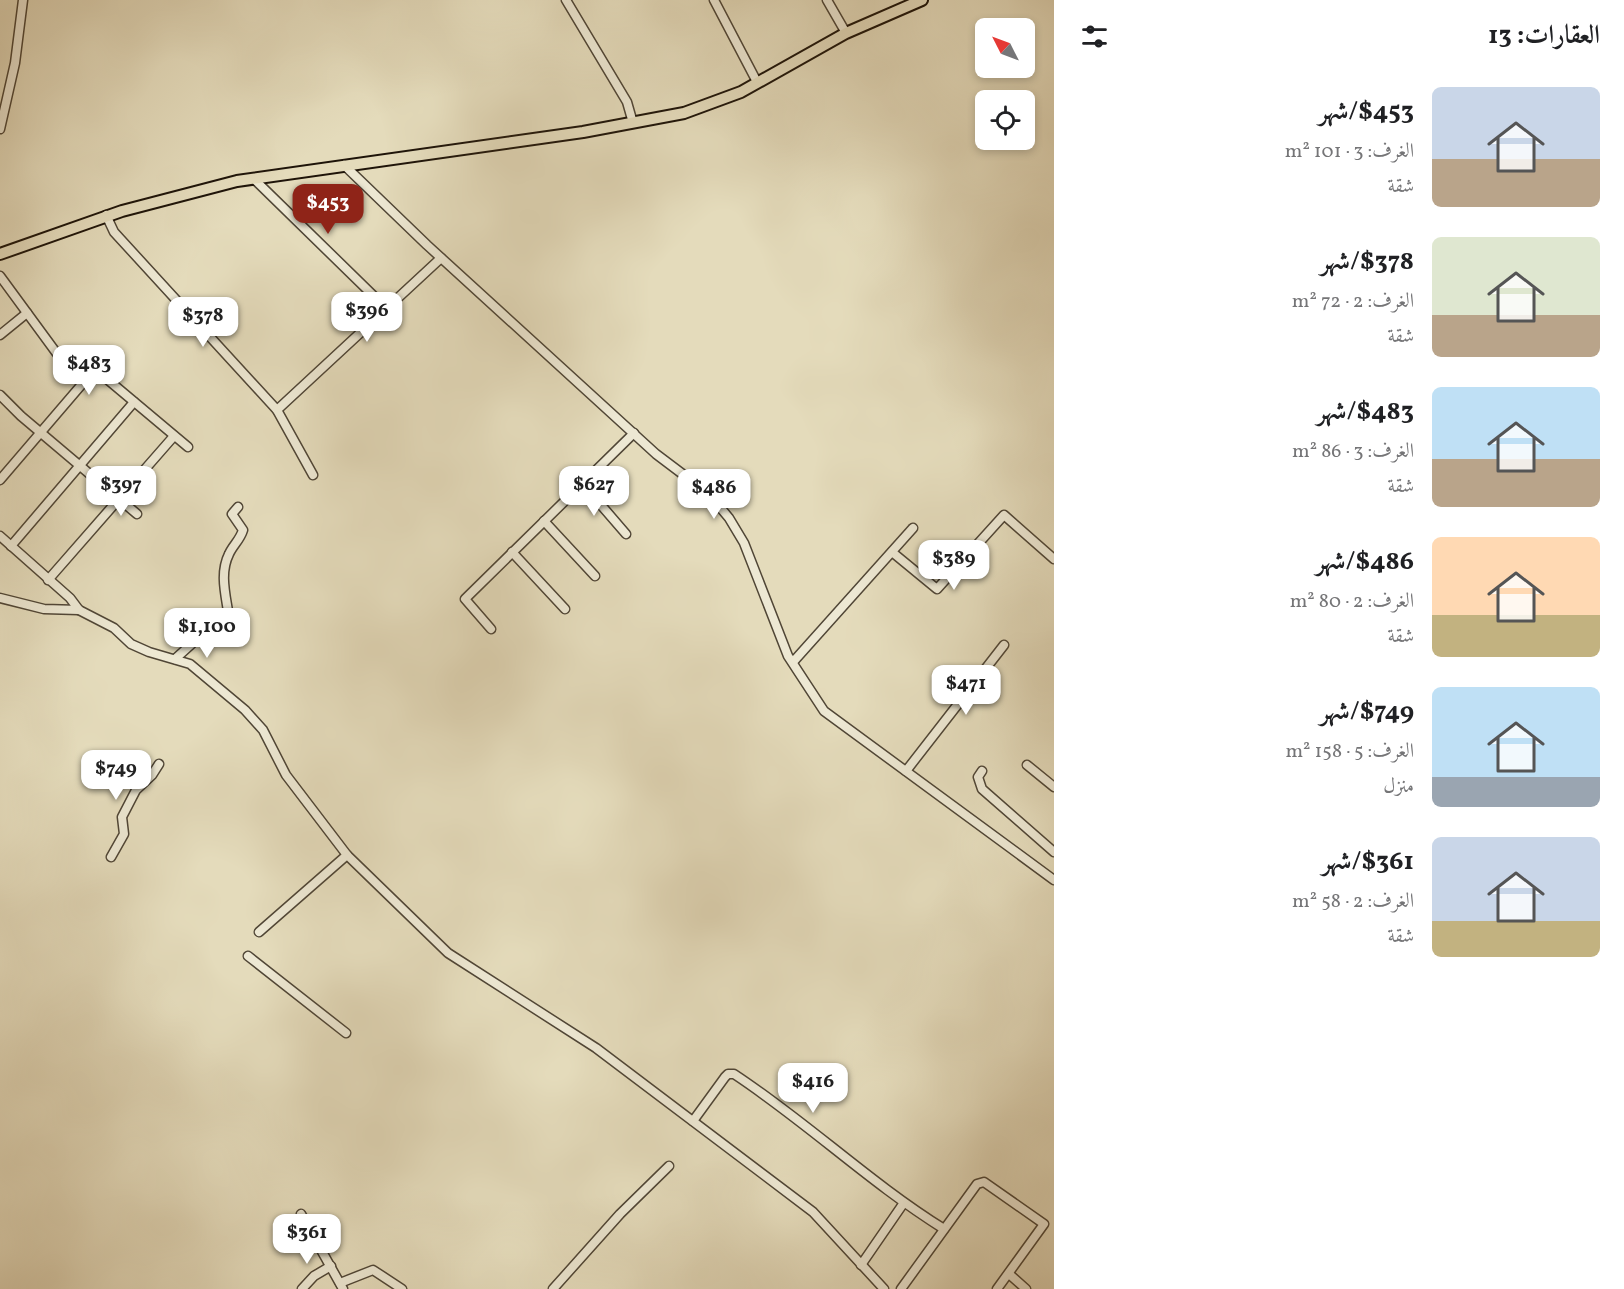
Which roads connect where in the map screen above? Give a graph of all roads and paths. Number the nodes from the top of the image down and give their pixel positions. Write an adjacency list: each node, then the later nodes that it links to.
1 (23, 0): 9 (street)
2 (566, 0): 8 (street)
3 (714, 0): 7 (street)
4 (827, 0): 6 (street)
5 (922, 0): 6 (main road)
6 (846, 33): 7 (main road)
7 (757, 82): 8 (main road)
8 (633, 123): 10 (main road)
9 (0, 129)
10 (344, 165): 11 (main road); 14 (street)
11 (254, 179): 12 (main road); 16 (street)
12 (106, 216): 13 (main road); 22 (street)
13 (1, 251)
14 (441, 258): 16 (street); 24 (street)
15 (0, 276): 17 (street)
16 (386, 308): 22 (street)
17 (27, 313): 18 (street); 19 (street)
18 (0, 335)
19 (66, 366)
20 (0, 395): 23 (street)
21 (134, 402): 23 (street); 25 (street); 27 (street)
22 (277, 410): 28 (street)
23 (41, 432): 27 (street); 29 (street)
24 (634, 433): 30 (street); 50 (street)
25 (174, 436): 26 (street); 31 (street)
26 (188, 447)
27 (78, 465): 31 (street); 38 (street)
28 (313, 475)
29 (0, 480)
30 (582, 483): 34 (street); 36 (street)
31 (119, 499): 33 (street); 43 (street)
32 (238, 507): 49 (street)
33 (138, 514)
34 (544, 520): 39 (street); 42 (street)
35 (913, 528): 40 (street)
36 (626, 534)
37 (0, 536): 38 (street)
38 (11, 546): 43 (street)
39 (512, 552): 45 (street); 47 (street)
40 (892, 552): 41 (street); 50 (street)
41 (1054, 559)
42 (595, 576)
43 (48, 580): 46 (street)
44 (0, 598): 46 (street)
45 (565, 609)
46 (79, 610): 49 (street)
47 (491, 629)
48 (1004, 645): 53 (street)
49 (176, 659): 57 (street)
50 (793, 662): 53 (street)
51 (159, 764): 58 (street)
52 (1027, 765): 55 (street)
53 (906, 771): 59 (street)
54 (982, 771): 56 (street)
55 (1054, 787)
56 (1054, 852)
57 (347, 855): 60 (street); 63 (street)
58 (111, 857)
59 (1054, 880)
60 (259, 932)
61 (248, 956): 62 (street)
62 (346, 1033)
63 (693, 1121): 65 (street); 68 (street)
64 (669, 1166): 74 (street)
65 (903, 1204): 67 (street); 68 (street)
66 (301, 1214): 69 (street)
67 (944, 1229): 70 (street); 76 (street)
68 (861, 1265): 75 (street)
69 (331, 1266): 71 (street); 72 (street)
70 (1009, 1274): 77 (street); 78 (street)
71 (341, 1286): 73 (street)
72 (302, 1289)
73 (402, 1289)
74 (553, 1289)
75 (884, 1289)
76 (901, 1289)
77 (997, 1289)
78 (1026, 1289)

